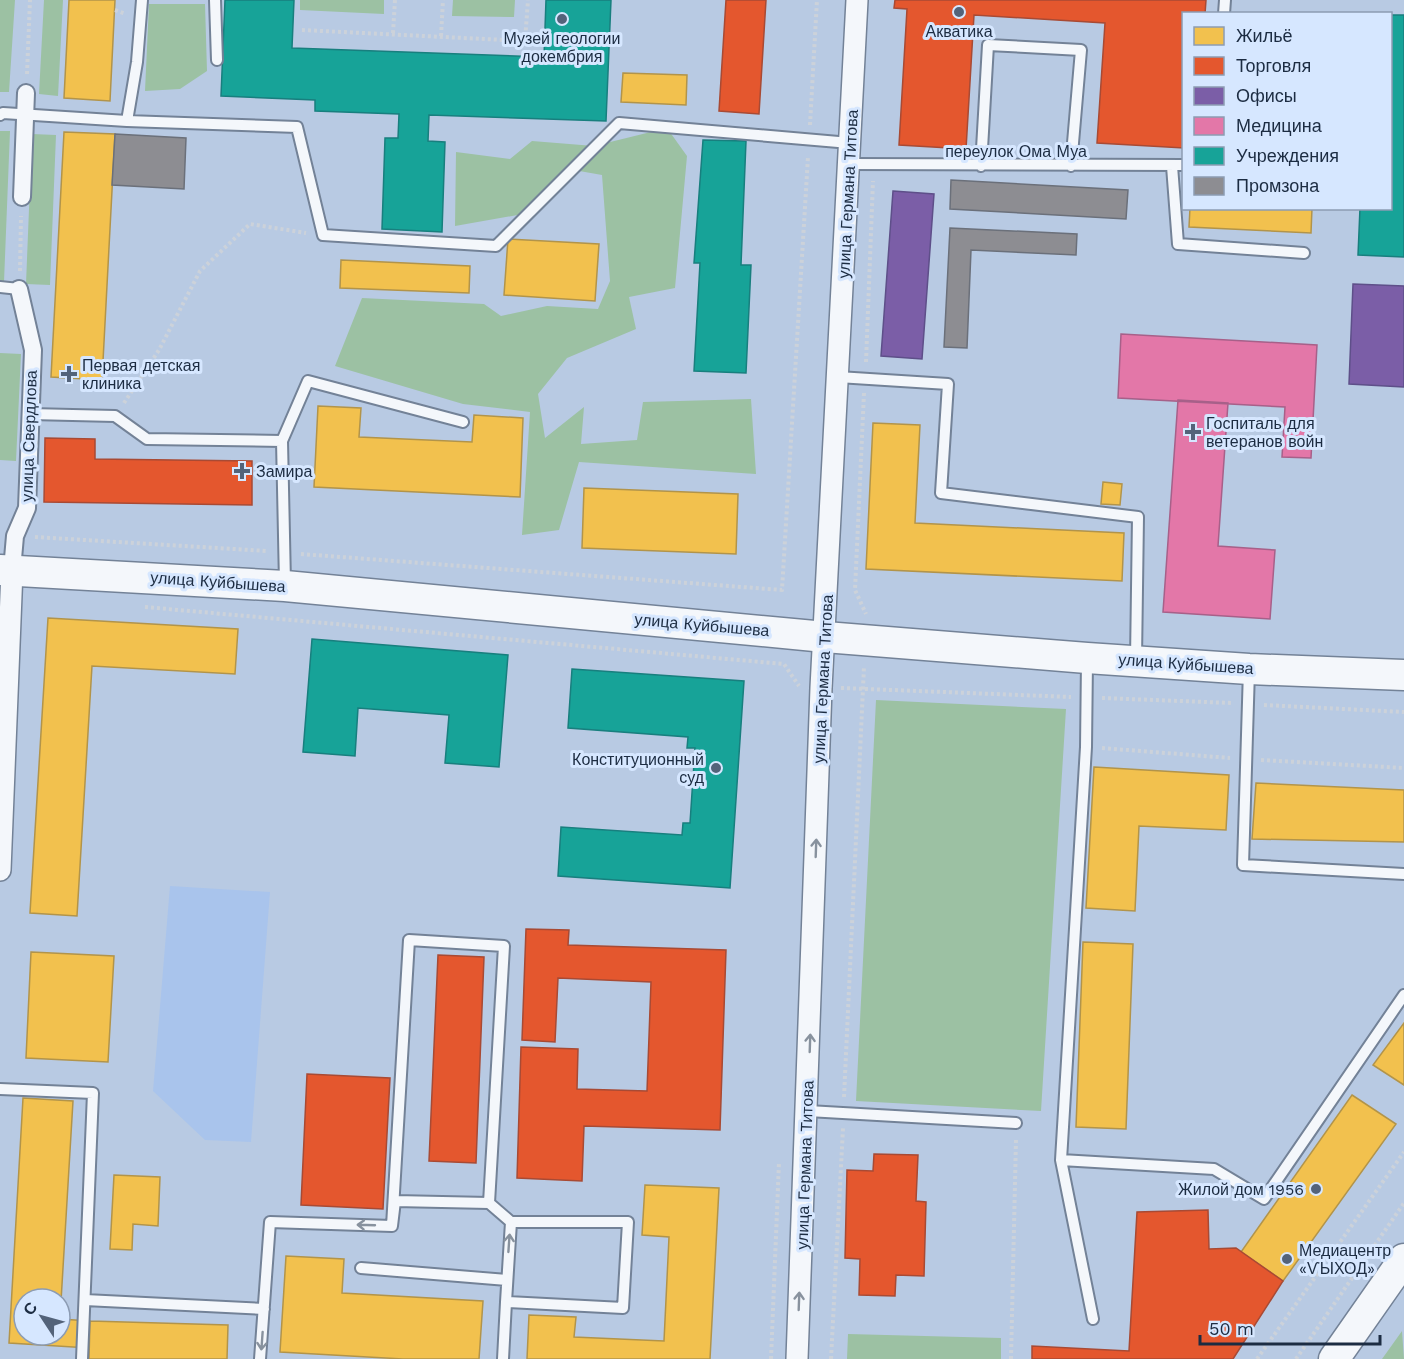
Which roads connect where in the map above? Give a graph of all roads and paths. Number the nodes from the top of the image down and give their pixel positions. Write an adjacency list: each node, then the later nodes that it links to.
1 (30, 0): 13 (path)
2 (142, 0): 16 (lane)
3 (215, 0): 12 (lane)
4 (395, 0): 10 (path)
5 (443, 0): 11 (path)
6 (528, 0): 11 (path)
7 (817, 0): 17 (path)
8 (857, 0): 18 (street, улица Германа Титова)
9 (302, 30): 10 (path)
10 (393, 33): 11 (path)
11 (441, 36)
12 (217, 60)
13 (26, 93): 14 (street)
14 (24, 114): 15 (lane); 16 (lane); 24 (street)
15 (0, 115)
16 (127, 121): 26 (lane)
17 (809, 140): 18 (lane, переулок Ома Муа); 26 (lane, переулок Ома Муа); 38 (path)
18 (850, 153): 19 (lane, переулок Ома Муа); 31 (street, улица Германа Титова)
19 (874, 165): 20 (lane, переулок Ома Муа); 32 (path)
20 (981, 165): 22 (lane, переулок Ома Муа); 22 (lane)
21 (1182, 165): 23 (lane, переулок Ома Муа)
22 (1071, 166): 23 (lane, переулок Ома Муа)
23 (1172, 166): 27 (lane)
24 (22, 197)
25 (21, 219): 28 (path)
26 (323, 235): 34 (path)
27 (1304, 253)
28 (20, 272)
29 (0, 287): 30 (lane)
30 (19, 289): 33 (street, улица Свердлова)
31 (838, 378): 32 (lane); 43 (street, улица Германа Титова)
32 (865, 380): 42 (path); 45 (lane)
33 (30, 414): 34 (lane); 37 (street, улица Свердлова)
34 (115, 416): 36 (lane)
35 (463, 422): 36 (lane)
36 (282, 441): 38 (lane)
37 (15, 536): 38 (path); 39 (street, улица Свердлова)
38 (284, 552): 40 (lane)
39 (6, 570): 40 (main road, улица Куйбышева); 53 (street, улица Свердлова)
40 (285, 586): 43 (main road, улица Куйбышева)
41 (142, 607): 48 (path)
42 (866, 612)
43 (825, 637): 44 (main road, улица Куйбышева); 48 (street, улица Германа Титова)
44 (1087, 658): 45 (main road, улица Куйбышева); 50 (lane)
45 (1136, 660): 46 (main road, улица Куйбышева)
46 (1249, 669): 47 (main road, улица Куйбышева); 51 (lane)
47 (1404, 675)
48 (821, 688): 49 (path); 57 (street, улица Германа Титова, one-way to 48)
49 (863, 688): 50 (path); 58 (path)
50 (1086, 697): 51 (path); 61 (lane)
51 (1247, 704): 52 (path); 54 (lane)
52 (1404, 712)
53 (0, 870)
54 (1404, 874)
55 (1404, 995): 61 (lane)
56 (0, 1089): 69 (lane)
57 (807, 1111): 58 (lane); 76 (street, улица Германа Титова, one-way to 57)
58 (843, 1113): 59 (lane); 77 (path)
59 (1016, 1123): 78 (path)
60 (1404, 1152): 79 (path)
61 (1061, 1160): 72 (lane)
62 (395, 1201): 63 (lane); 63 (lane); 71 (lane, one-way to 71)
63 (489, 1203): 65 (lane)
64 (1404, 1203): 80 (path)
65 (511, 1222): 68 (lane, one-way to 65); 70 (lane)
66 (1404, 1259): 81 (main road)
67 (361, 1268): 68 (lane)
68 (507, 1280): 70 (lane)
69 (85, 1300): 71 (lane); 73 (lane)
70 (506, 1302): 75 (lane)
71 (264, 1309): 74 (lane, one-way to 74)
72 (1093, 1319)
73 (82, 1359)
74 (260, 1359)
75 (503, 1359)
76 (797, 1359)
77 (831, 1359)
78 (1011, 1359)
79 (1257, 1359)
80 (1296, 1359)
81 (1334, 1359)

